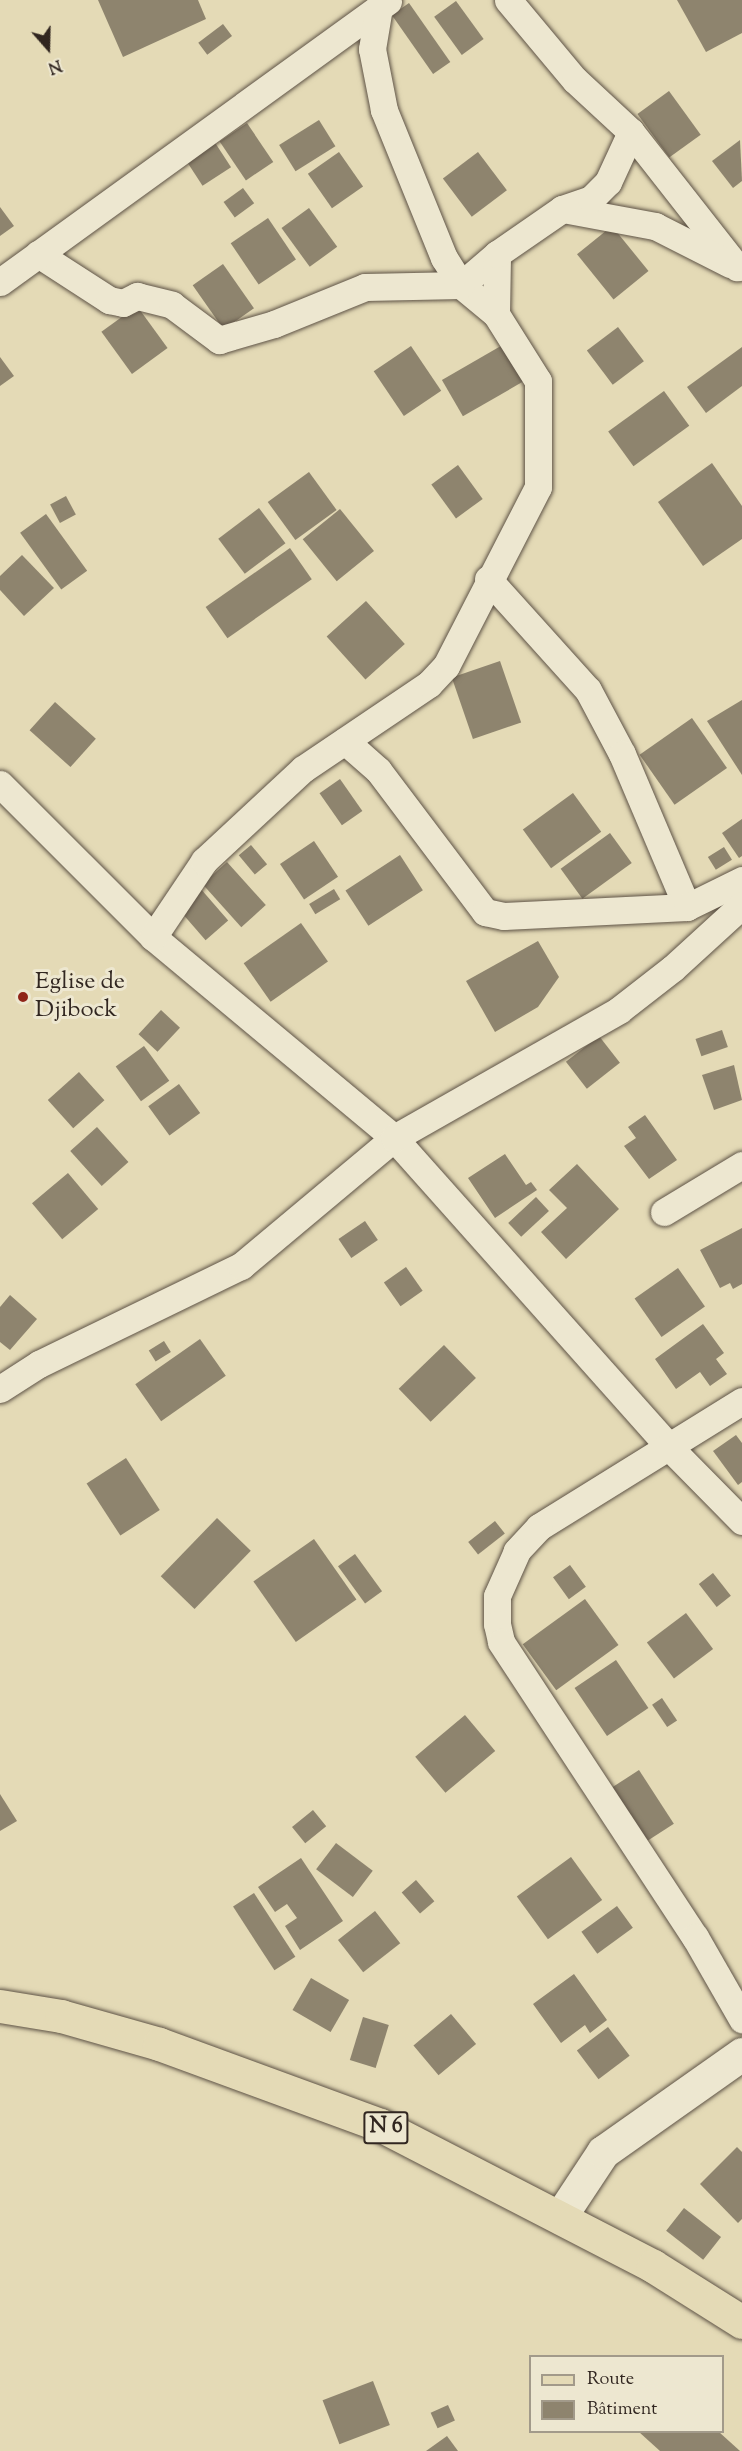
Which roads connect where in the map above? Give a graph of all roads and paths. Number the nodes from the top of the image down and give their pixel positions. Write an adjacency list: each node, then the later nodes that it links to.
1 (508, 0): 3 (street)
2 (384, 3): 5 (street); 9 (street)
3 (630, 132): 4 (street); 7 (street)
4 (562, 209): 6 (street); 7 (street)
5 (38, 254): 8 (street); 9 (street)
6 (497, 254): 9 (street); 10 (street)
7 (739, 268)
8 (0, 282)
9 (461, 285): 10 (street)
10 (496, 314): 11 (street)
11 (488, 579): 12 (street); 16 (street)
12 (345, 741): 16 (street); 17 (street)
13 (0, 784): 17 (street)
14 (742, 880): 16 (street)
15 (742, 904): 18 (street)
16 (687, 906)
17 (153, 937): 18 (street)
18 (394, 1138): 21 (street); 23 (street)
19 (742, 1165): 20 (street)
20 (664, 1212)
21 (0, 1389)
22 (742, 1401): 23 (street)
23 (671, 1449): 24 (street); 26 (street)
24 (742, 1521)
25 (0, 2006): 28 (main road, N 6)
26 (742, 2019)
27 (742, 2054): 28 (main road)
28 (560, 2217): 29 (main road, N 6)
29 (742, 2322)

